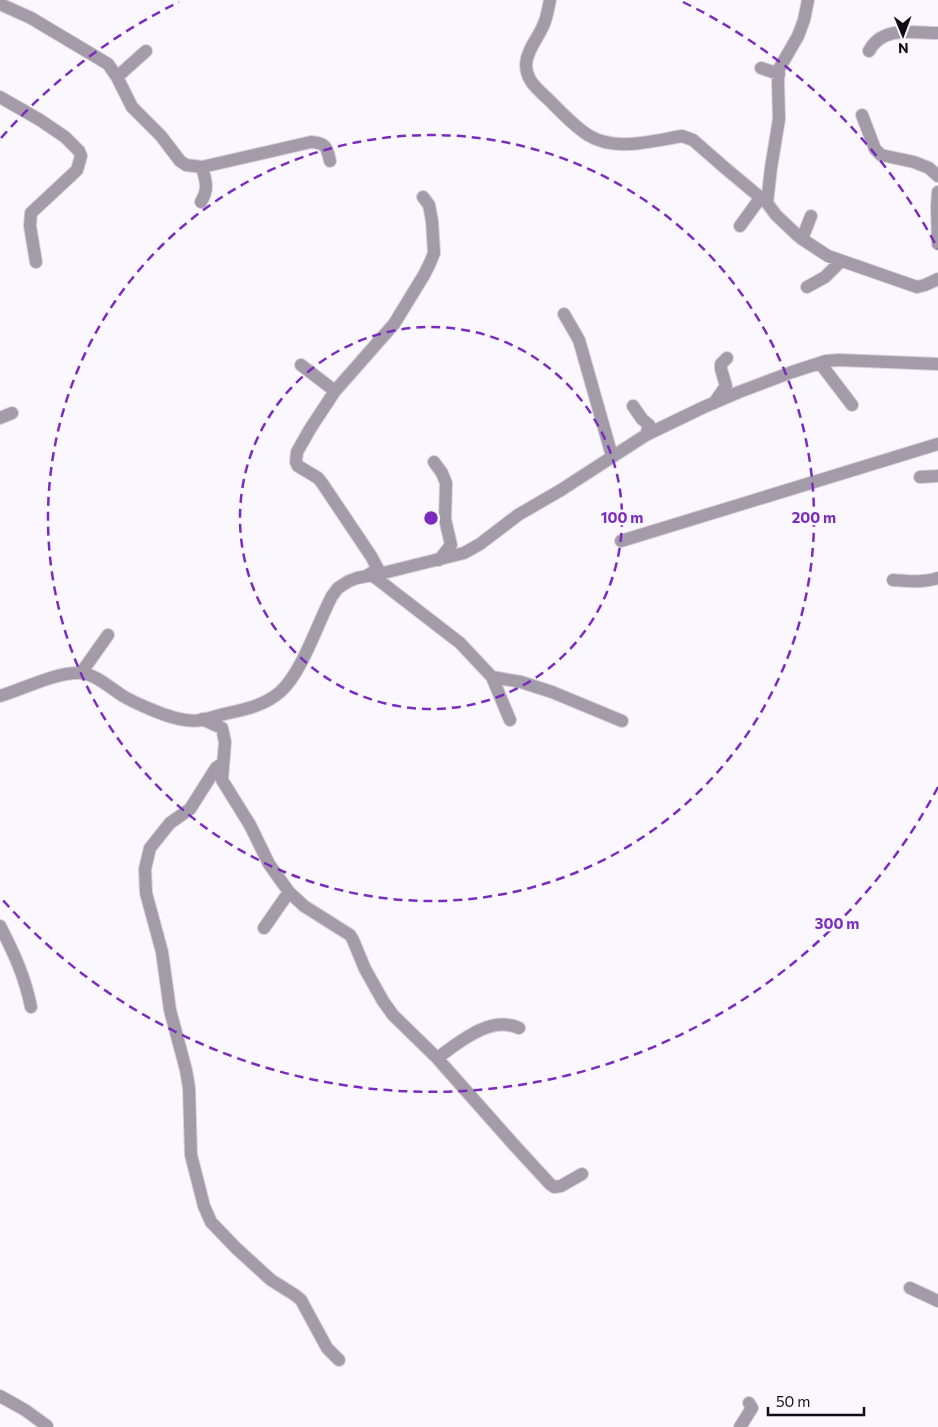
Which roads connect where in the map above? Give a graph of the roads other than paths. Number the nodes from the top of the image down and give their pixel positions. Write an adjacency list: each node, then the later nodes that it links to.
1 (550, 0): 17 (street)
2 (808, 0): 8 (street)
3 (0, 4): 9 (street)
4 (938, 33): 6 (street)
5 (146, 51): 9 (street)
6 (869, 51)
7 (761, 68): 8 (street)
8 (779, 74): 17 (street)
9 (117, 77): 13 (street)
10 (0, 97): 24 (street)
11 (862, 115): 14 (street)
12 (330, 161): 13 (street)
13 (202, 167): 18 (street)
14 (938, 176)
15 (938, 192): 22 (street)
16 (423, 197): 32 (street)
17 (764, 200): 20 (street); 21 (street)
18 (201, 202)
19 (811, 216): 21 (street)
20 (740, 226)
21 (802, 239): 23 (street)
22 (938, 244)
23 (841, 260): 25 (street); 26 (street)
24 (36, 262)
25 (938, 278)
26 (807, 287)
27 (564, 314): 38 (street)
28 (727, 358): 33 (street)
29 (820, 363): 30 (street); 33 (street); 34 (street)
30 (938, 364)
31 (301, 365): 32 (street)
32 (334, 391): 44 (street)
33 (714, 403): 36 (street)
34 (852, 405)
35 (633, 406): 36 (street)
36 (646, 434): 38 (street)
37 (938, 444): 42 (street)
38 (612, 456): 43 (street)
39 (434, 462): 43 (street)
40 (938, 476): 41 (street)
41 (920, 477)
42 (621, 541)
43 (439, 560): 44 (street)
44 (369, 575): 49 (street); 51 (street)
45 (938, 578): 46 (street)
46 (893, 580)
47 (108, 635): 48 (street)
48 (81, 673): 50 (street); 51 (street)
49 (492, 677): 52 (street); 53 (street)
50 (0, 696)
51 (202, 720): 54 (street)
52 (510, 720)
53 (622, 721)
54 (223, 763): 55 (street); 64 (street)
55 (289, 892): 57 (street); 60 (street)
56 (0, 926): 58 (street)
57 (264, 928)
58 (31, 1007)
59 (519, 1028): 60 (street)
60 (437, 1058): 61 (street)
61 (582, 1174)
62 (910, 1288): 63 (street)
63 (938, 1300)
64 (339, 1360)
65 (0, 1396): 67 (street)
66 (749, 1403): 68 (street)
67 (47, 1426)
68 (740, 1427)

